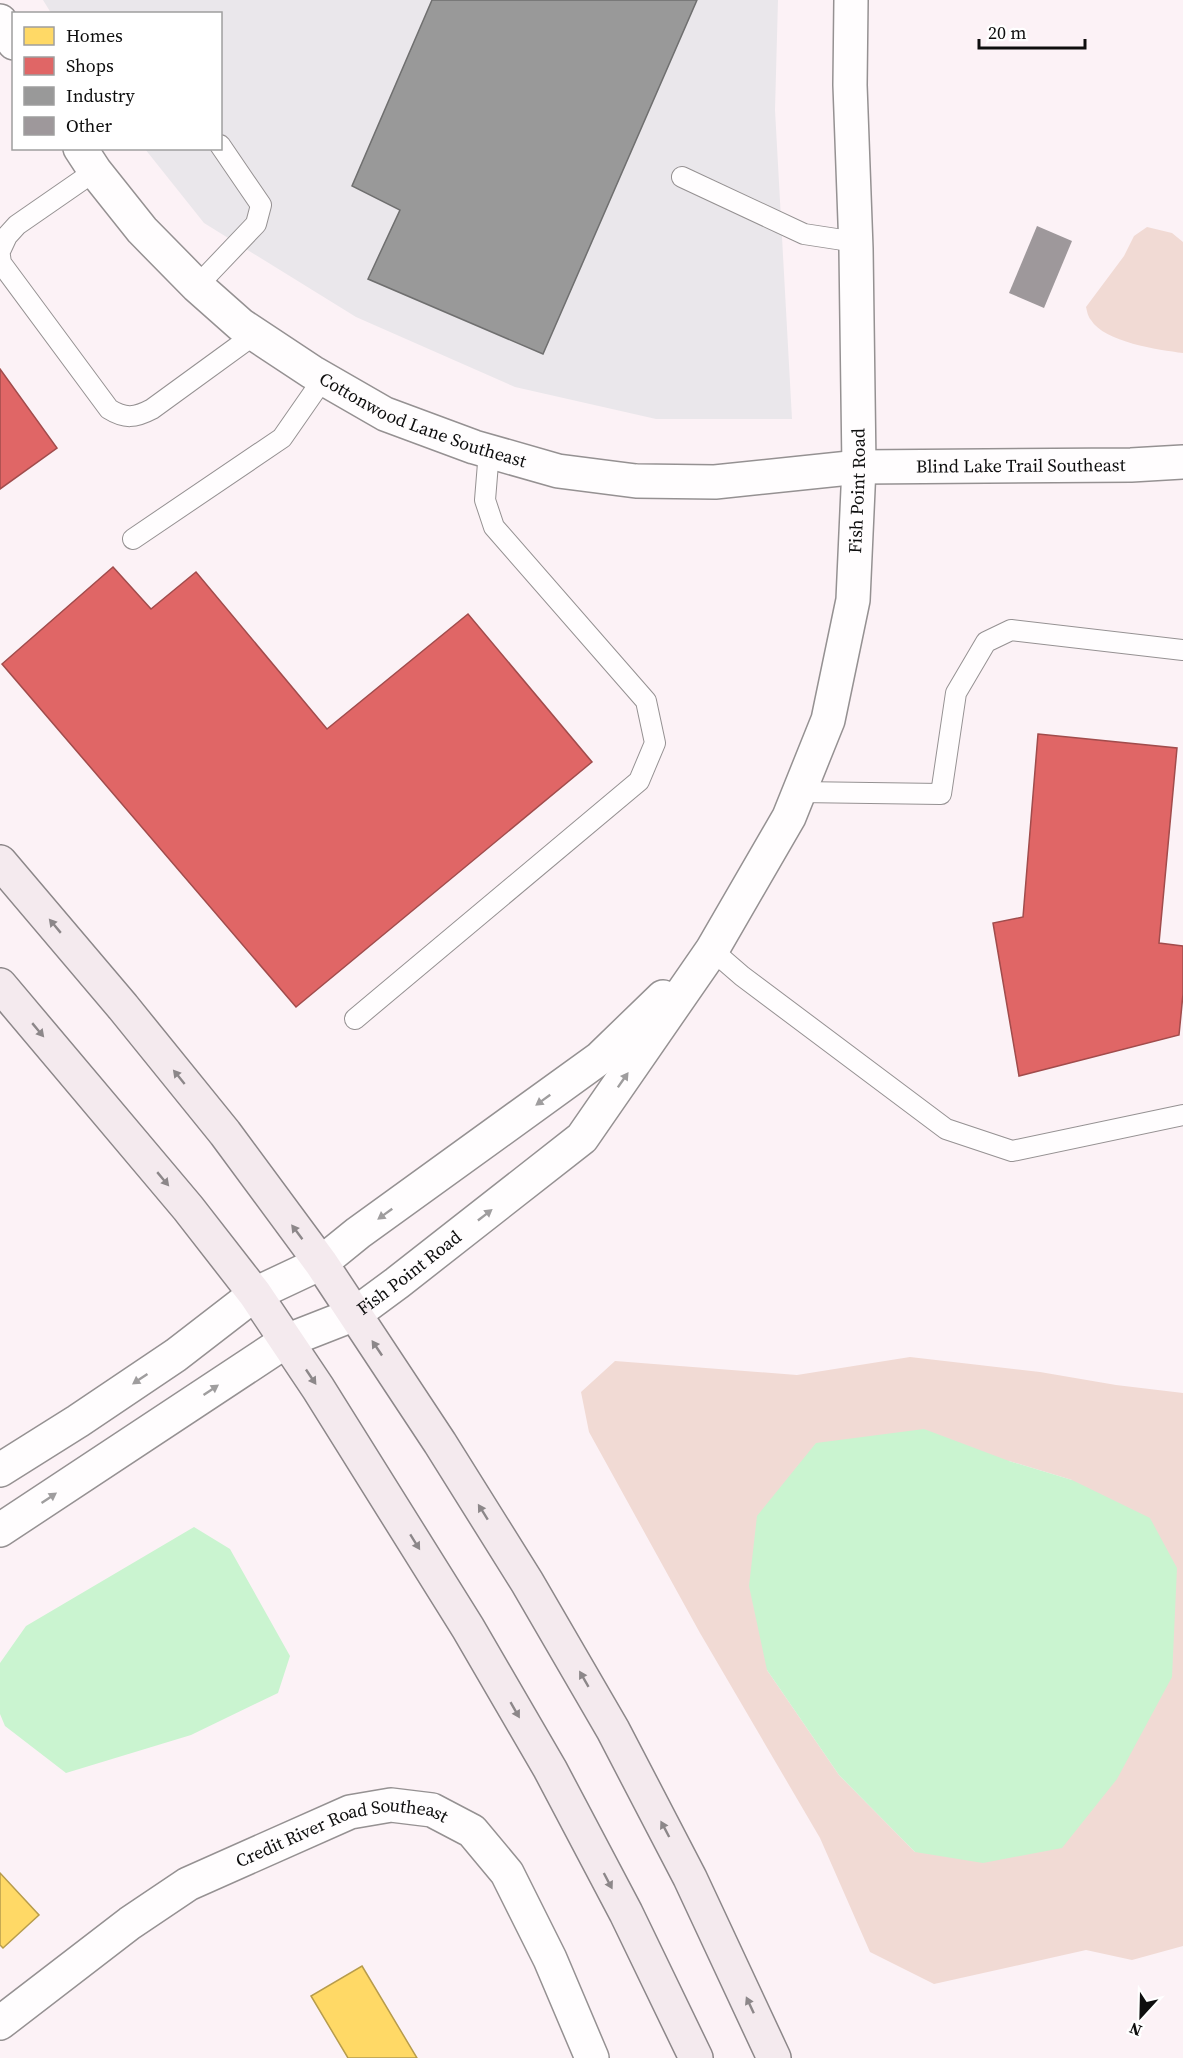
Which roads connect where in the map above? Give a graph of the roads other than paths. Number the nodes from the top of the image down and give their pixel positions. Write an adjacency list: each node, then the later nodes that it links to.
1 (851, 0): 7 (street, Fish Point Road)
2 (0, 21): 3 (street)
3 (12, 40)
4 (222, 149): 10 (lane)
5 (87, 160): 8 (lane); 10 (street, Cottonwood Lane Southeast)
6 (682, 177): 7 (lane)
7 (856, 242): 15 (street, Fish Point Road)
8 (0, 251)
9 (0, 256): 11 (lane)
10 (197, 286): 11 (street, Cottonwood Lane Southeast)
11 (255, 334): 12 (street, Cottonwood Lane Southeast)
12 (323, 379): 13 (street, Cottonwood Lane Southeast); 16 (lane)
13 (489, 451): 15 (street, Cottonwood Lane Southeast); 22 (lane)
14 (1183, 462): 15 (street, Blind Lake Trail Southeast)
15 (859, 467): 18 (street, Fish Point Road)
16 (133, 539)
17 (1183, 650): 18 (lane)
18 (799, 792): 20 (street, Fish Point Road)
19 (0, 862): 24 (main road, one-way to 19)
20 (712, 950): 23 (lane); 24 (street, Fish Point Road, one-way to 24); 26 (street, Fish Point Road, one-way to 20)
21 (0, 985): 25 (main road, one-way to 25)
22 (355, 1019)
23 (1183, 1115)
24 (321, 1263): 25 (street, Fish Point Road); 26 (main road)
25 (255, 1294): 27 (main road); 28 (street, Fish Point Road, one-way to 28)
26 (355, 1314): 27 (street, Fish Point Road); 33 (main road, one-way to 26)
27 (286, 1341): 29 (street, Fish Point Road, one-way to 27); 32 (main road, one-way to 32)
28 (0, 1470)
29 (0, 1530)
30 (0, 2023): 31 (street, Credit River Road Southeast)
31 (592, 2058)
32 (696, 2058)
33 (774, 2058)

